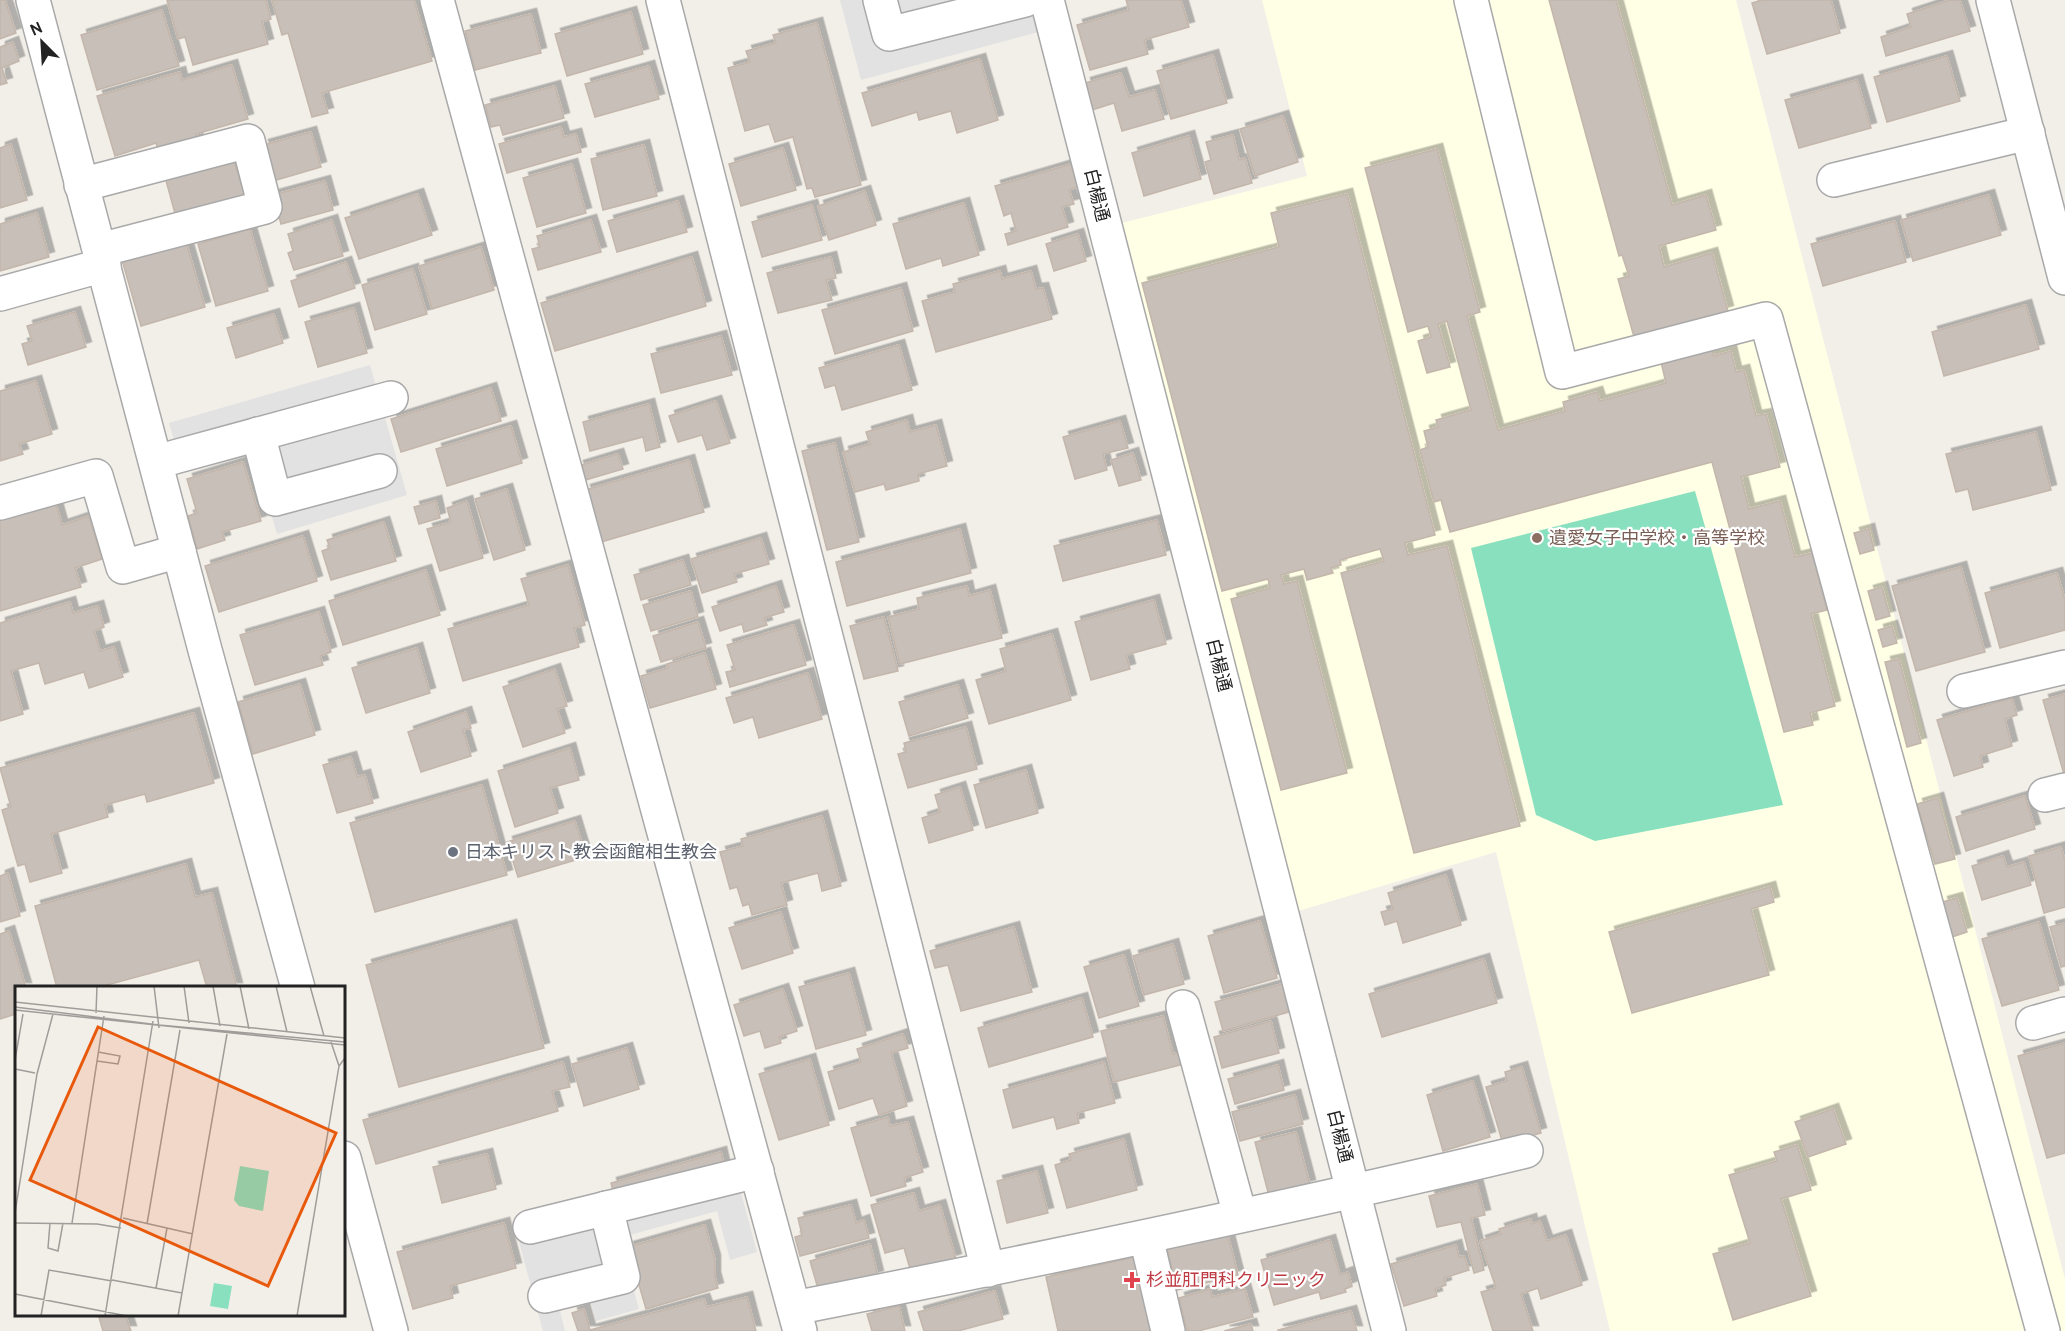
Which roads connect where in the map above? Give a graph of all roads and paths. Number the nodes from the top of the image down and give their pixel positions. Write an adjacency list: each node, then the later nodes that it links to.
1 (33, 0): 11 (street)
2 (437, 0): 29 (street)
3 (663, 0): 35 (street)
4 (880, 0): 5 (street)
5 (1025, 0)
6 (1047, 0): 30 (street, 白楊通)
7 (1471, 0): 41 (street)
8 (1993, 0): 9 (street)
9 (2028, 133): 10 (street); 13 (street)
10 (1834, 180)
11 (81, 185): 12 (street); 12 (street)
12 (102, 258): 14 (street); 17 (street)
13 (2065, 278)
14 (0, 294)
15 (391, 398): 16 (street)
16 (258, 434): 17 (street); 18 (street)
17 (156, 462): 20 (street)
18 (380, 471)
19 (0, 503): 20 (street)
20 (179, 551): 23 (street)
21 (2065, 667): 22 (street)
22 (1964, 691)
23 (297, 986)
24 (1183, 1007): 32 (street)
25 (2065, 1014): 26 (street)
26 (2033, 1023)
27 (1526, 1151): 30 (street)
28 (345, 1162): 38 (street)
29 (757, 1171): 31 (street); 37 (street)
30 (1355, 1192): 32 (street); 40 (street, 白楊通)
31 (606, 1208): 33 (street); 36 (street)
32 (1240, 1215): 34 (street)
33 (530, 1227)
34 (1146, 1237): 35 (street); 39 (street)
35 (988, 1270): 37 (street)
36 (545, 1296)
37 (797, 1319)
38 (391, 1331)
39 (1168, 1331)
40 (1389, 1331)
41 (2043, 1331)

